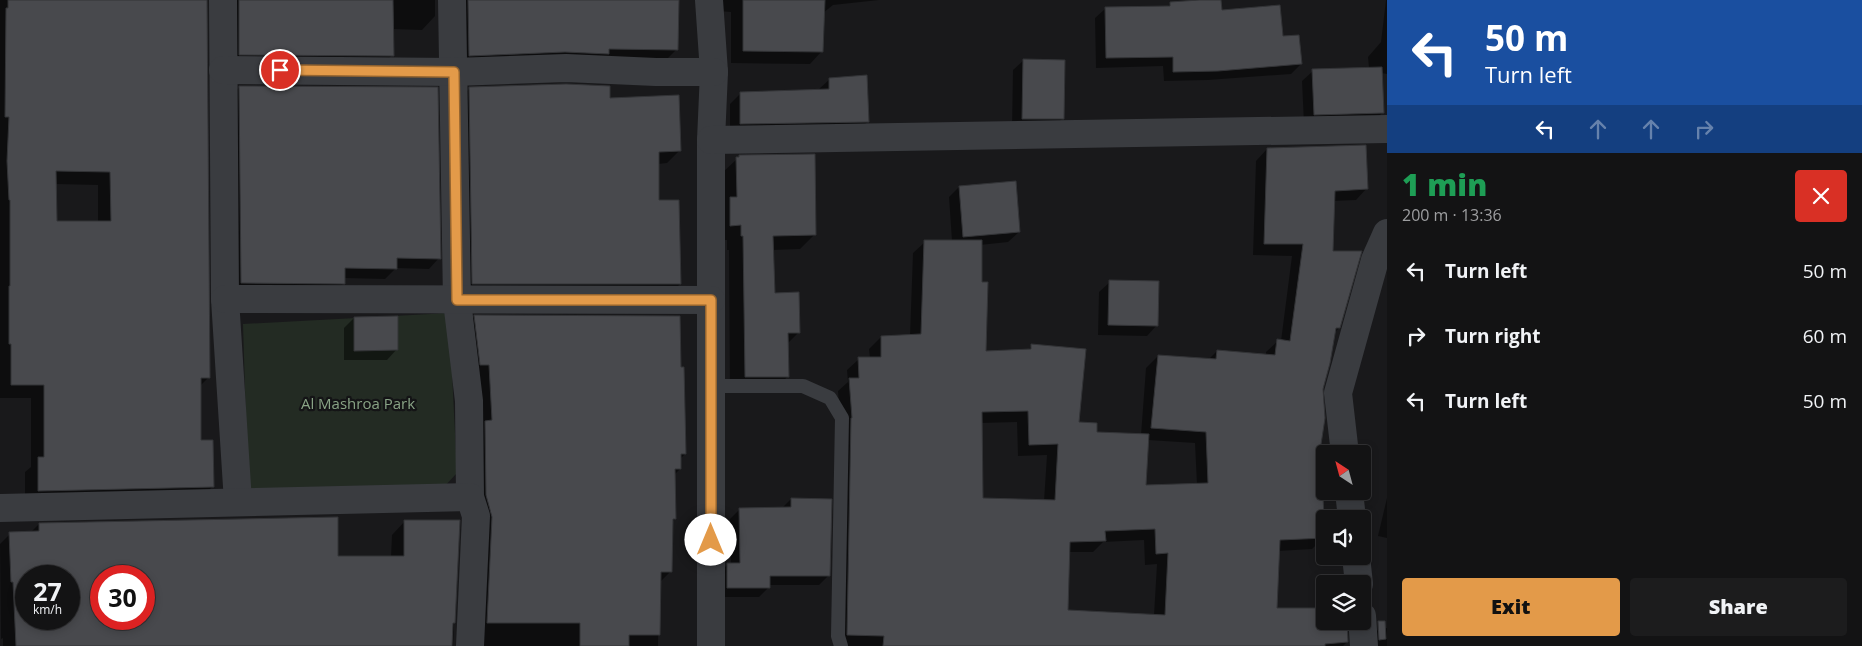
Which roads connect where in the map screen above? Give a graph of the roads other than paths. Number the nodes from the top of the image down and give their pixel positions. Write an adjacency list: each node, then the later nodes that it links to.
1 (223, 0): 4 (street)
2 (452, 0): 5 (street)
3 (709, 0): 6 (street)
4 (223, 70): 5 (street); 10 (street)
5 (454, 72): 6 (street); 11 (street)
6 (714, 72): 8 (street)
7 (1387, 129): 8 (street)
8 (711, 140): 12 (street)
9 (1387, 233): 14 (street)
10 (225, 299): 11 (street); 16 (street)
11 (457, 300): 12 (street); 15 (street)
12 (711, 300): 13 (street)
13 (712, 386): 20 (street); 21 (lane)
14 (1344, 445)
15 (470, 497): 16 (street); 19 (street)
16 (238, 502): 17 (street)
17 (0, 508)
18 (1363, 630): 22 (street)
19 (470, 646)
20 (711, 646)
21 (841, 646)
22 (1364, 646)

